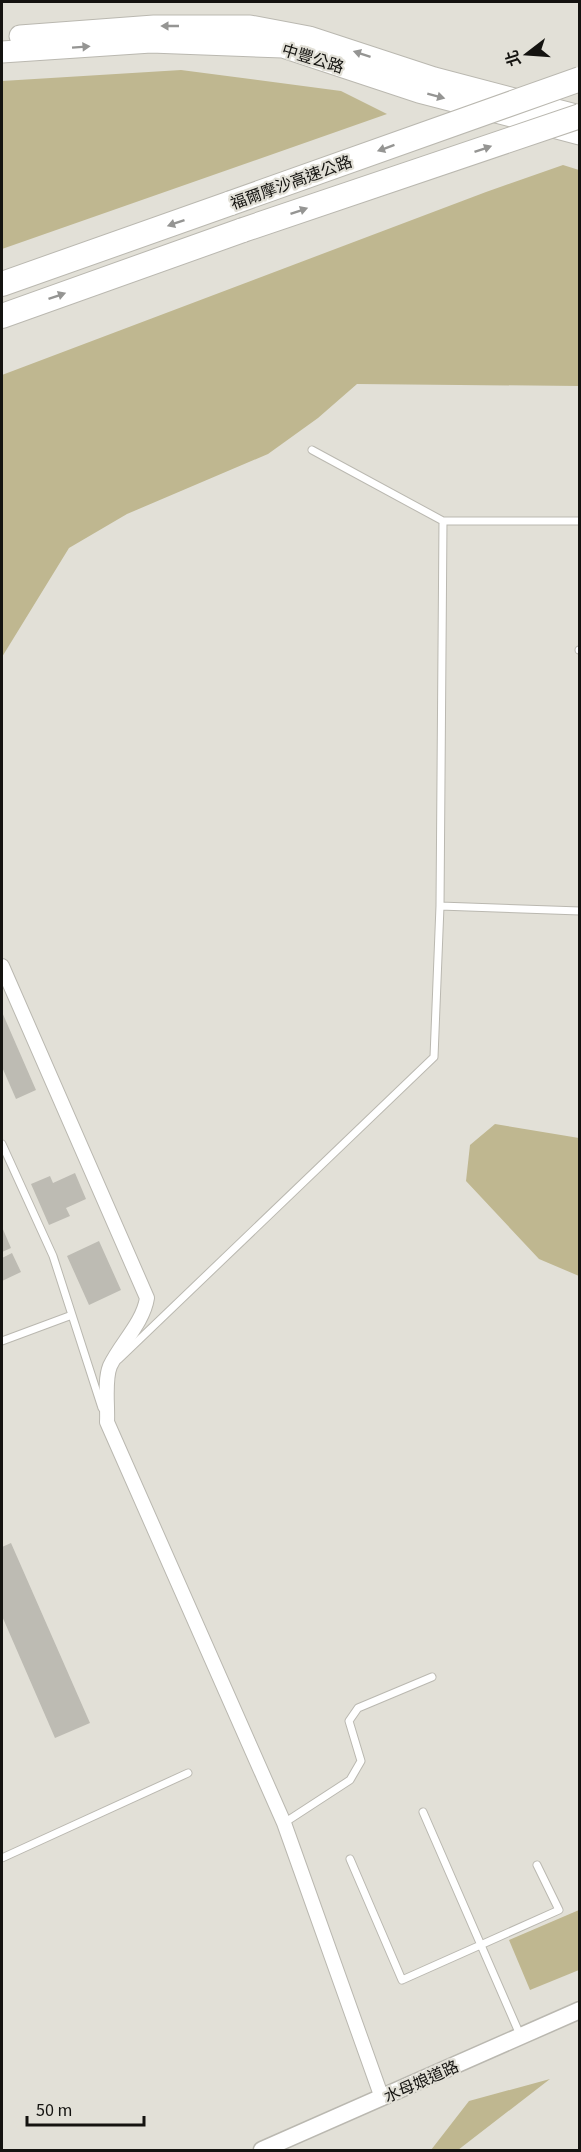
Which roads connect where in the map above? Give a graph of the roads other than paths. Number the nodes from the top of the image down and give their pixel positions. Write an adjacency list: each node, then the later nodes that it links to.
1 (2, 38): 3 (main road, 中豐公路, one-way to 1)
2 (2, 52): 3 (main road, 中豐公路, one-way to 3)
3 (398, 76): 5 (main road, 中豐公路); 6 (main road, 中豐公路, one-way to 6)
4 (579, 79): 7 (highway, 福爾摩沙高速公路, one-way to 7, bridge)
5 (579, 116): 8 (highway, 福爾摩沙高速公路, one-way to 5, bridge)
6 (579, 134)
7 (2, 284)
8 (2, 316)
9 (312, 450): 10 (lane)
10 (443, 521): 11 (lane); 12 (lane)
11 (579, 521)
12 (440, 906): 13 (lane); 18 (lane)
13 (579, 911)
14 (2, 966): 18 (street)
15 (2, 1144): 16 (lane)
16 (72, 1315): 17 (lane); 19 (lane)
17 (2, 1341)
18 (109, 1369): 19 (street)
19 (107, 1422): 23 (street)
20 (432, 1677): 23 (lane)
21 (188, 1773): 24 (lane)
22 (423, 1812): 27 (lane)
23 (284, 1822): 30 (street)
24 (2, 1858)
25 (350, 1859): 27 (lane)
26 (537, 1865): 27 (lane)
27 (482, 1945): 29 (lane)
28 (579, 2010): 29 (street, 水母娘道路)
29 (520, 2037): 30 (street, 水母娘道路)
30 (382, 2098): 31 (street, 水母娘道路)
31 (262, 2151)

